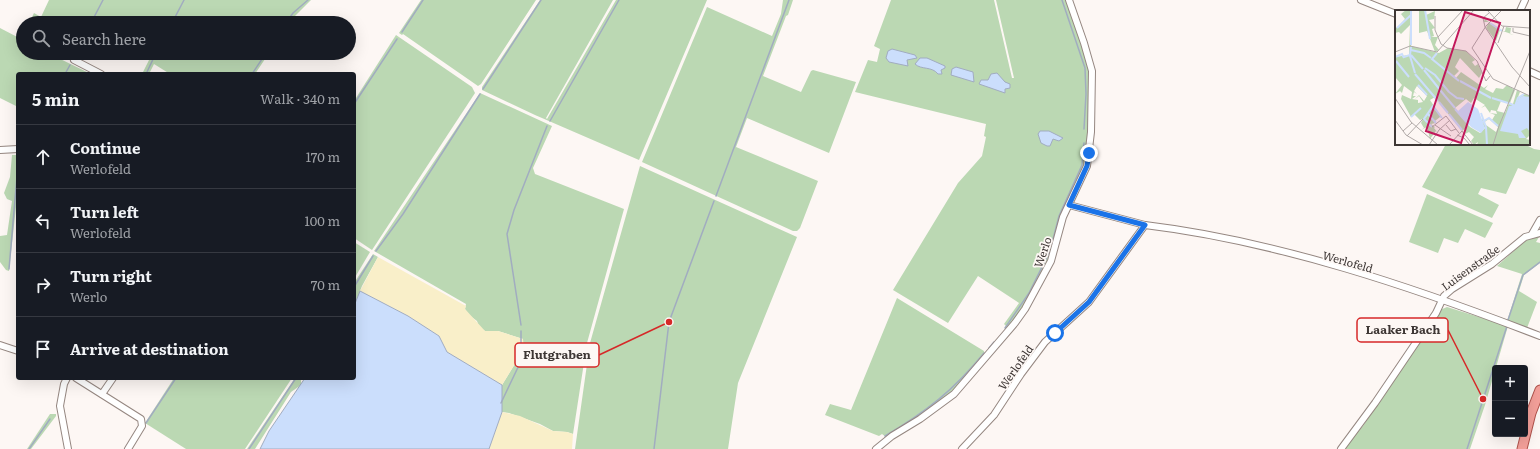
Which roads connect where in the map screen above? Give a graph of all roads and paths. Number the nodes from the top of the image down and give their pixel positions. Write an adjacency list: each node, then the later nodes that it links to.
1 (1069, 0): 12 (street, Werlo)
2 (1361, 0): 5 (street)
3 (1525, 0): 4 (street)
4 (1520, 10)
5 (1395, 14)
6 (74, 60): 8 (street)
7 (1530, 71): 9 (street)
8 (97, 72)
9 (1540, 76)
10 (16, 149): 11 (street)
11 (0, 150)
12 (1069, 205): 14 (street, Werlofeld); 28 (street, Werlo)
13 (1540, 220): 16 (street)
14 (1145, 225): 17 (street, Werlofeld); 29 (street, Werlofeld)
15 (1540, 233): 16 (street, Luisenstraße)
16 (1532, 234): 17 (street, Luisenstraße)
17 (1443, 300): 18 (street, Werlofeld); 30 (street, Luisenstraße)
18 (1540, 336)
19 (0, 345): 20 (street)
20 (16, 350)
21 (66, 380): 26 (street)
22 (79, 380): 25 (street)
23 (112, 380): 25 (street)
24 (1540, 390): 31 (main road)
25 (102, 394): 27 (street)
26 (68, 449)
27 (128, 449)
28 (876, 449)
29 (962, 449)
30 (1341, 449)
31 (1522, 449)

